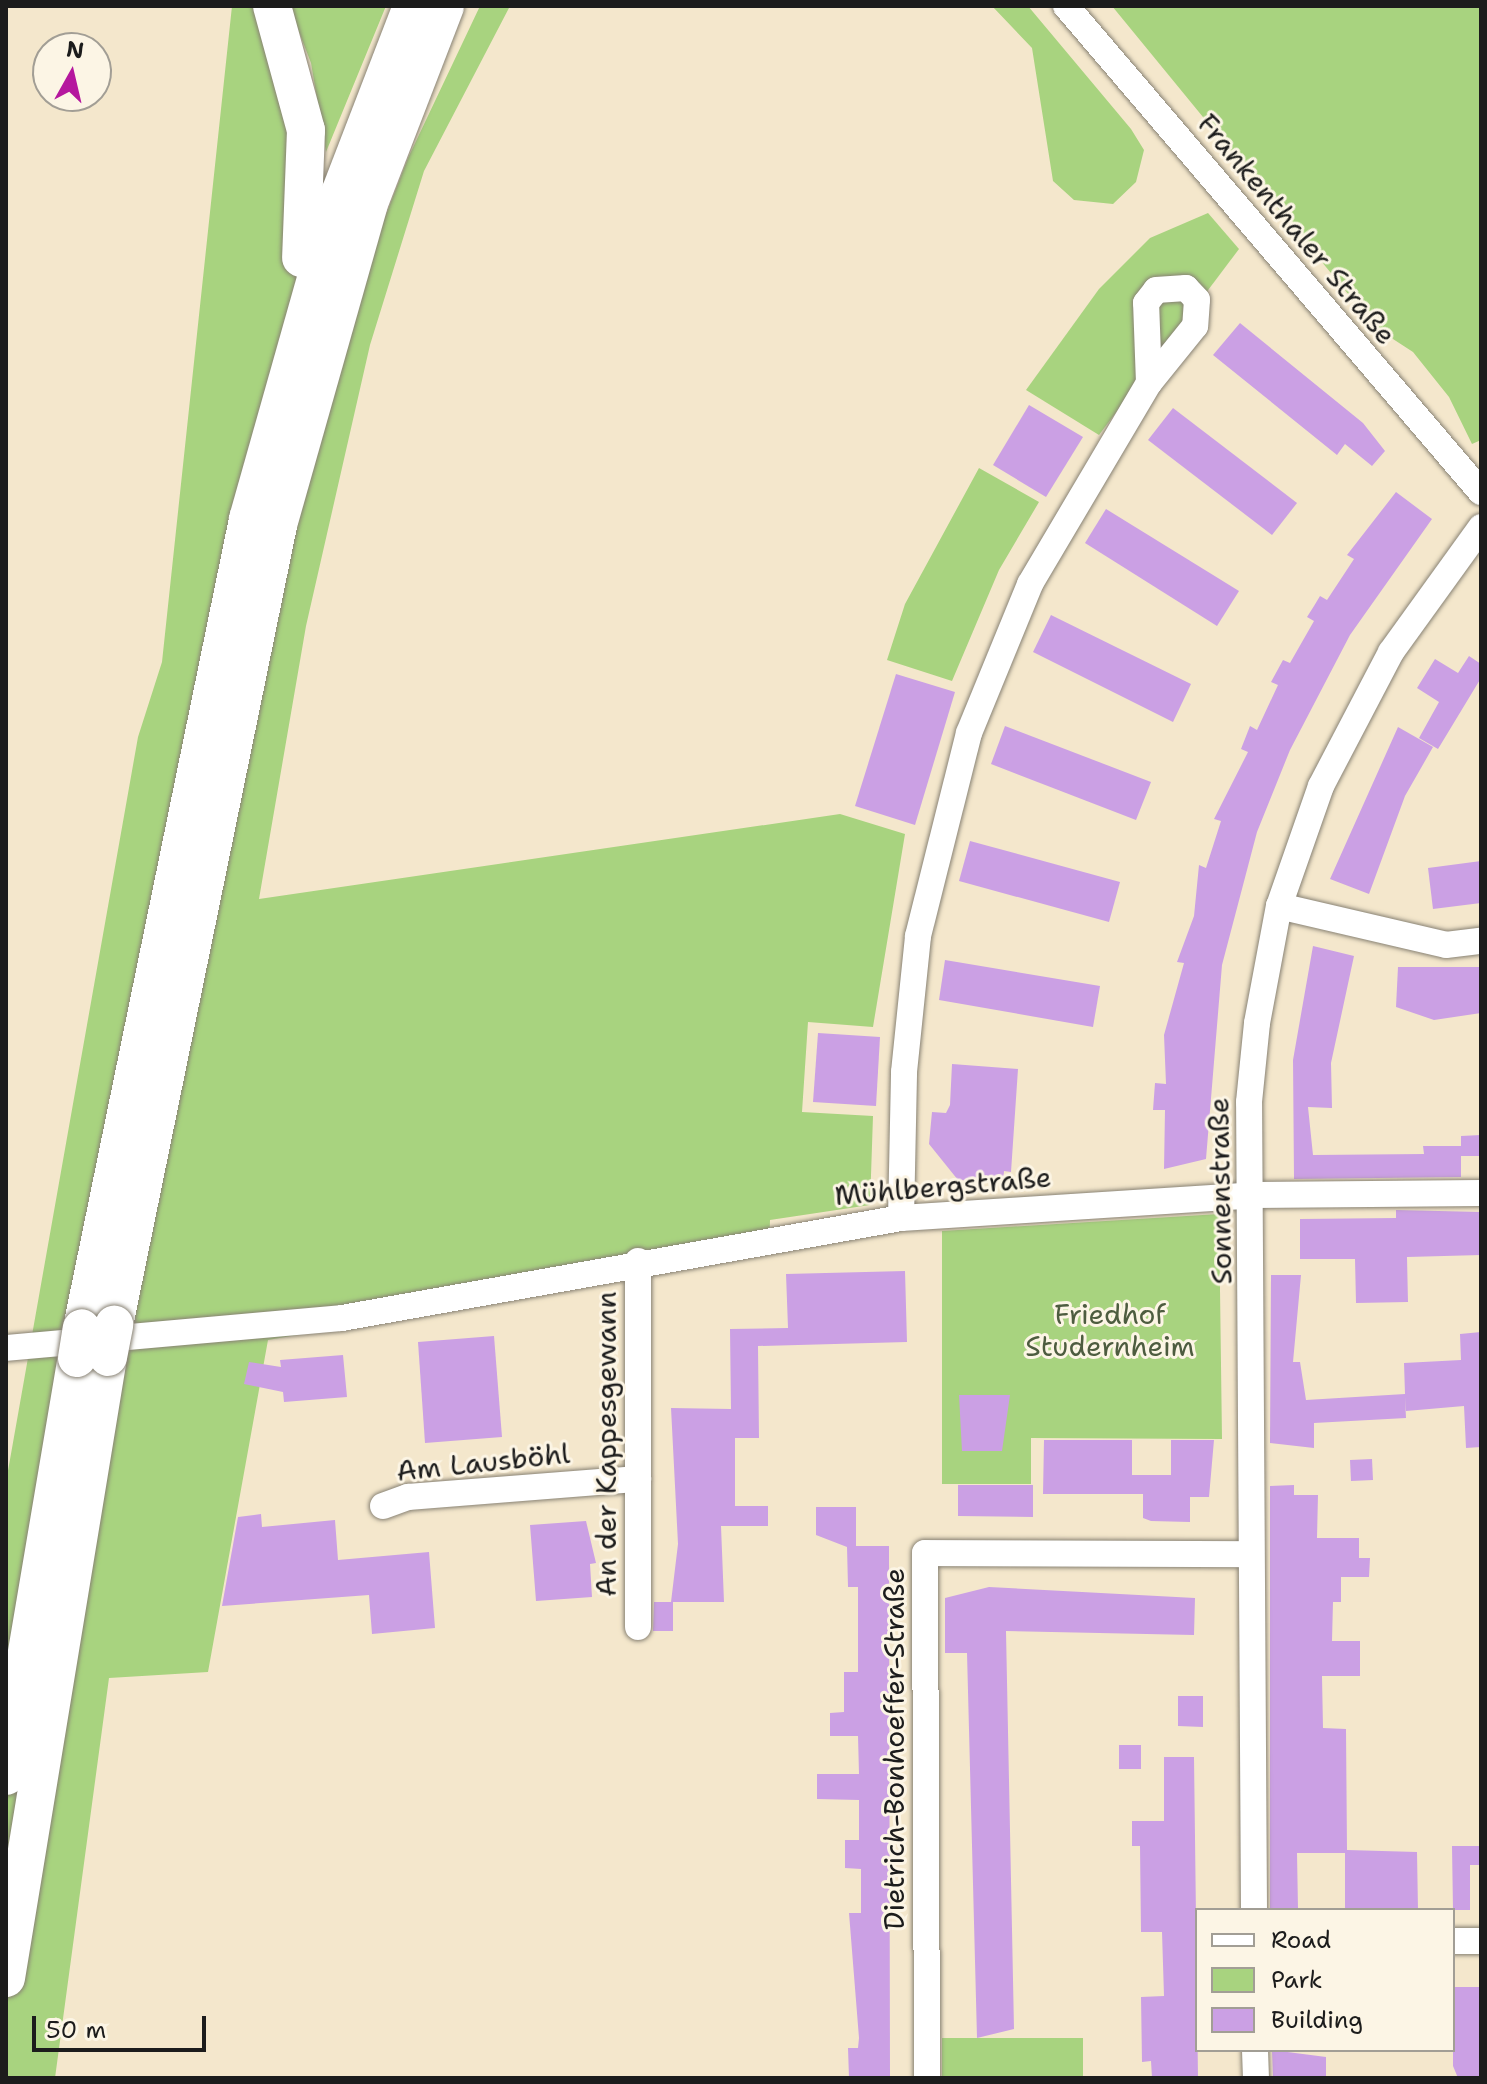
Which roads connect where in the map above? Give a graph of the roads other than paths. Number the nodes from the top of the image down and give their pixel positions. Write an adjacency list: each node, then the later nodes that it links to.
1 (272, 6): 5 (highway)
2 (412, 6): 5 (highway)
3 (445, 6): 15 (highway)
4 (1066, 6): 7 (street, Frankenthaler Straße)
5 (292, 349): 15 (highway)
6 (1149, 383): 13 (street)
7 (1481, 492)
8 (1481, 527): 9 (street, Sonnenstraße)
9 (1279, 906): 10 (street); 12 (street, Sonnenstraße)
10 (1481, 941)
11 (1481, 1193): 12 (street, Mühlbergstraße)
12 (1254, 1195): 13 (street, Mühlbergstraße); 19 (street, Sonnenstraße)
13 (901, 1218): 14 (street, Mühlbergstraße)
14 (638, 1261): 16 (street, Mühlbergstraße); 17 (street, An der Kappesgewann)
15 (95, 1342): 21 (highway); 25 (highway)
16 (6, 1348)
17 (638, 1479): 18 (street, Am Lausböhl); 20 (street, An der Kappesgewann)
18 (383, 1506)
19 (1251, 1554): 22 (street, Sonnenstraße); 27 (street, Dietrich-Bonhoeffer-Straße)
20 (638, 1627)
21 (6, 1776)
22 (1254, 1908)
23 (1455, 1941): 24 (street)
24 (1481, 1941)
25 (6, 1978)
26 (1255, 2052): 28 (street)
27 (927, 2078)
28 (1256, 2078)

